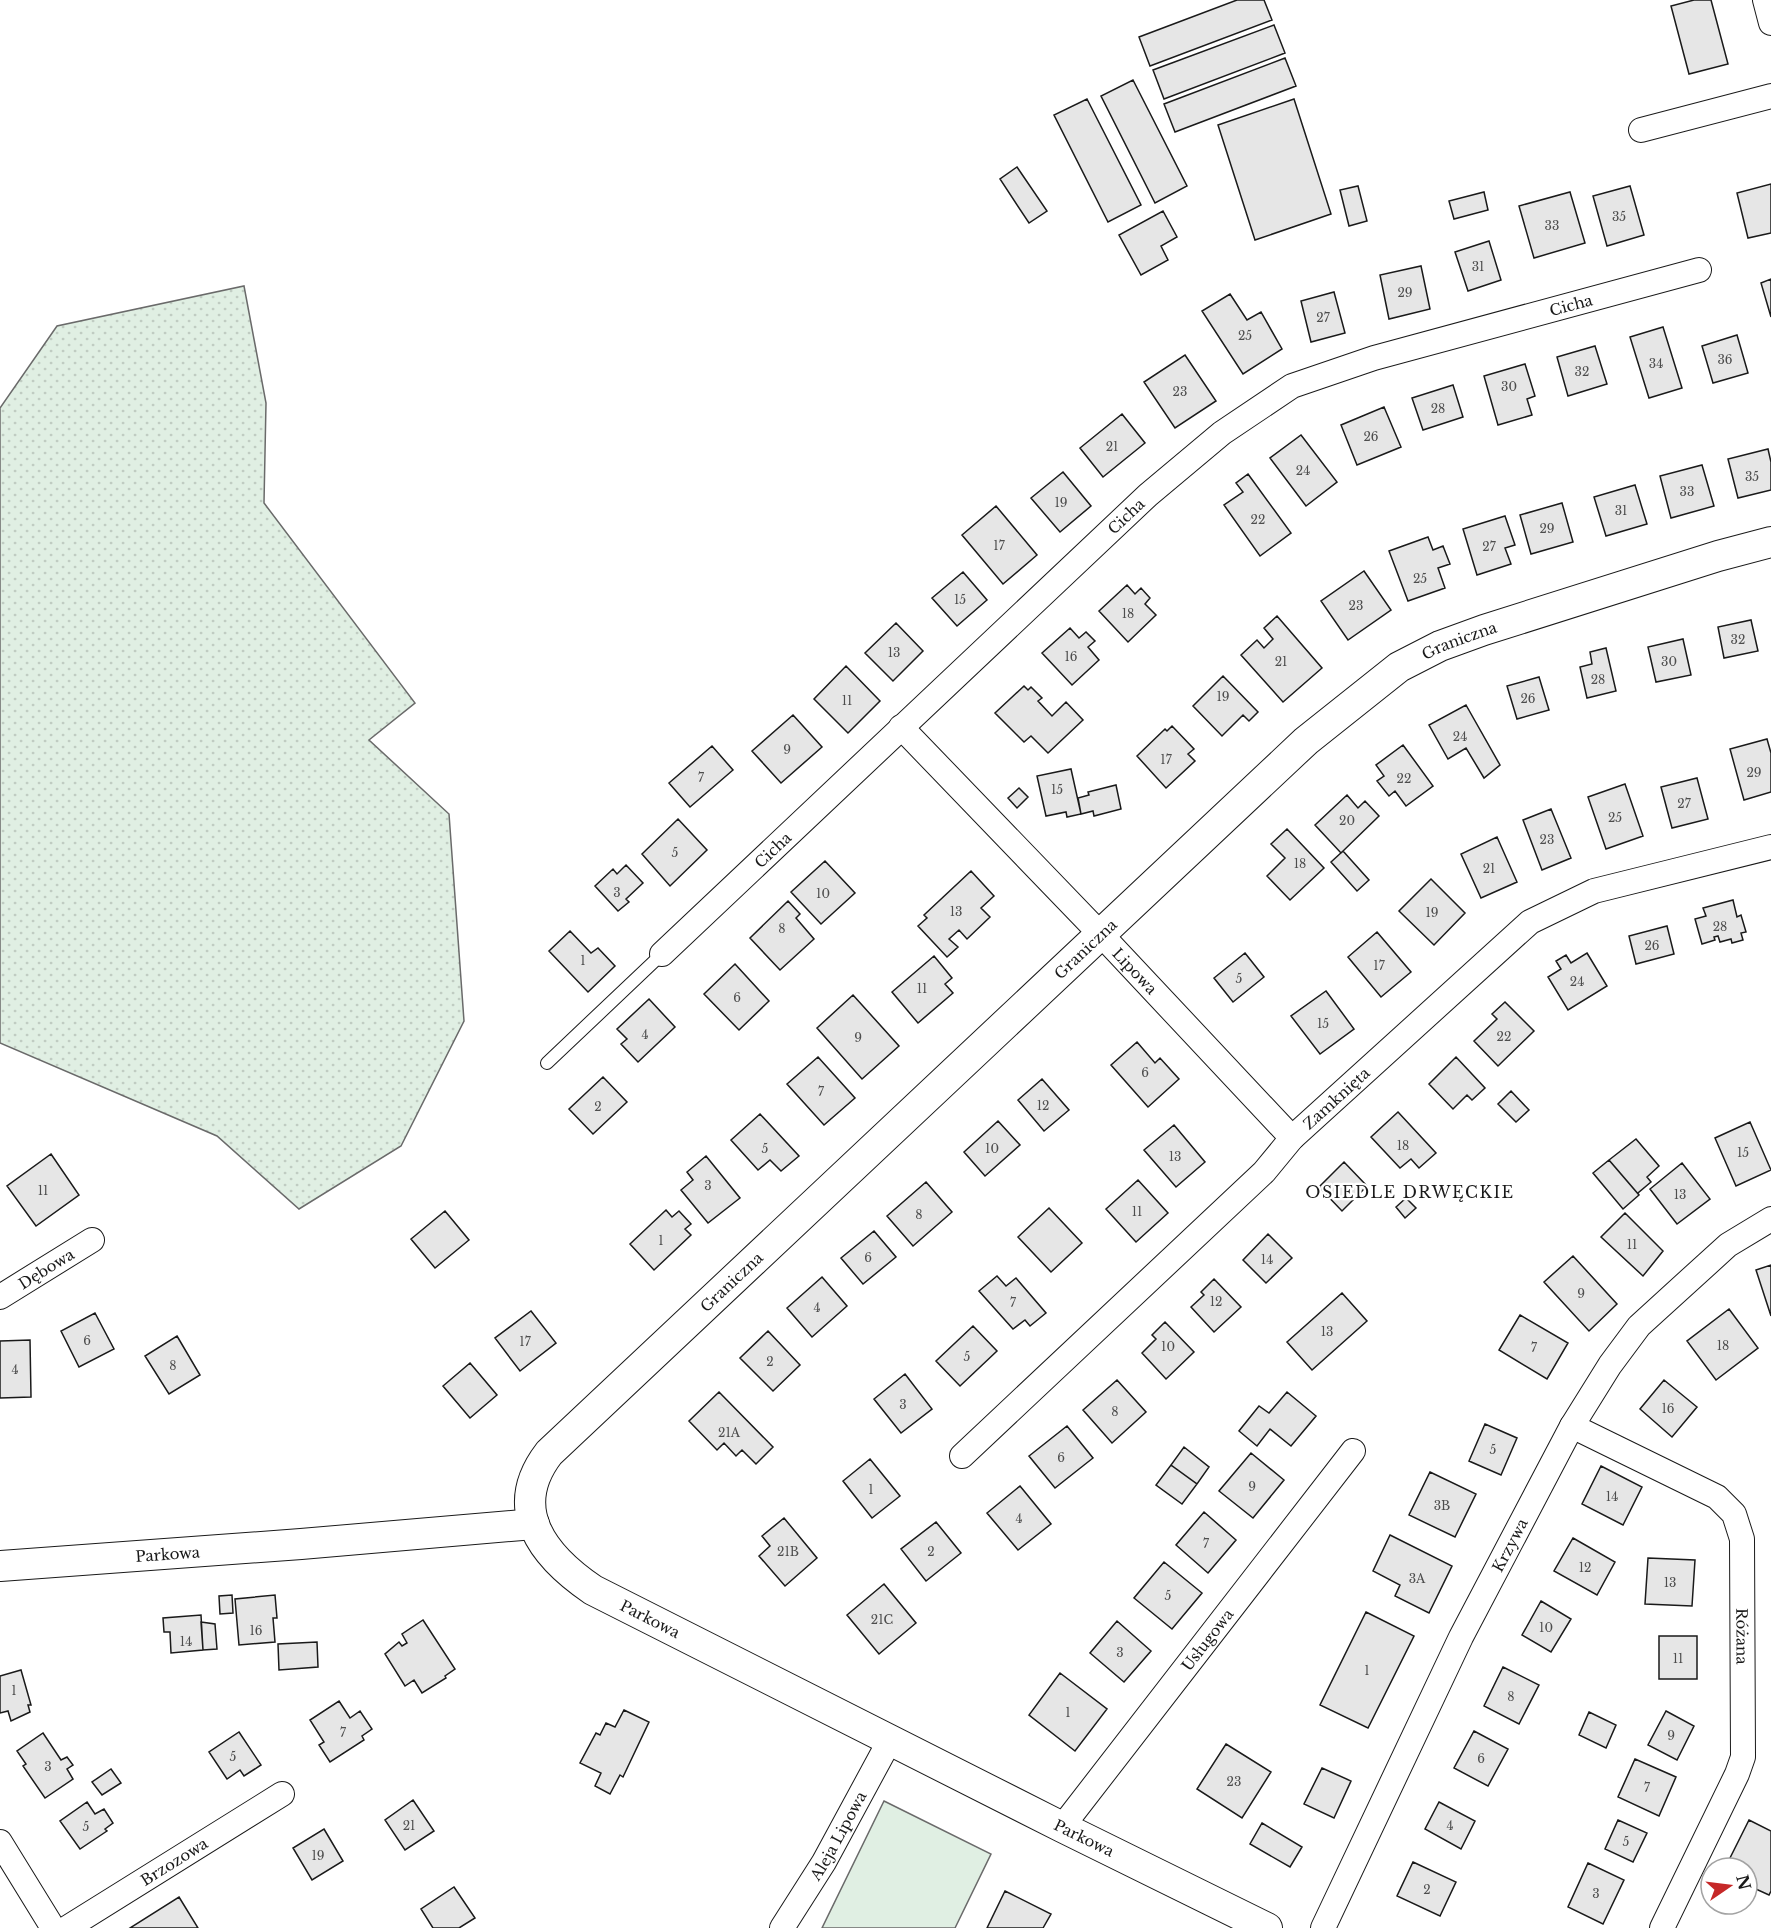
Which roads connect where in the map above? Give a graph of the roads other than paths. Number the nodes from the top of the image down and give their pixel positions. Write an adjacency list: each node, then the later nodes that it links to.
1 (1765, 0): 2 (street)
2 (1771, 23)
3 (1771, 96): 4 (street)
4 (1641, 130)
5 (1700, 270): 7 (street, Cicha)
6 (1771, 542): 9 (street, Graniczna)
7 (901, 727): 9 (street, Lipowa); 10 (street, Cicha)
8 (1771, 847): 12 (street, Zamknięta)
9 (1100, 933): 12 (street, Lipowa); 19 (street, Graniczna)
10 (662, 954): 11 (lane)
11 (547, 1063)
12 (1292, 1138): 18 (street, Zamknięta)
13 (1771, 1219): 16 (street, Krzywa)
14 (92, 1240): 15 (street, Dębowa)
15 (0, 1297)
16 (1572, 1426): 29 (street, Krzywa); 30 (street, Różana)
17 (1353, 1451): 23 (street, Usługowa)
18 (962, 1456)
19 (534, 1524): 20 (street, Parkowa); 21 (street, Parkowa)
20 (0, 1566)
21 (890, 1740): 23 (street, Parkowa); 27 (street, Aleja Lipowa)
22 (282, 1794): 26 (street, Brzozowa)
23 (1062, 1827): 28 (street, Parkowa)
24 (0, 1842): 25 (street)
25 (53, 1928)
26 (67, 1928)
27 (782, 1928)
28 (1267, 1928)
29 (1323, 1928)
30 (1662, 1928)

